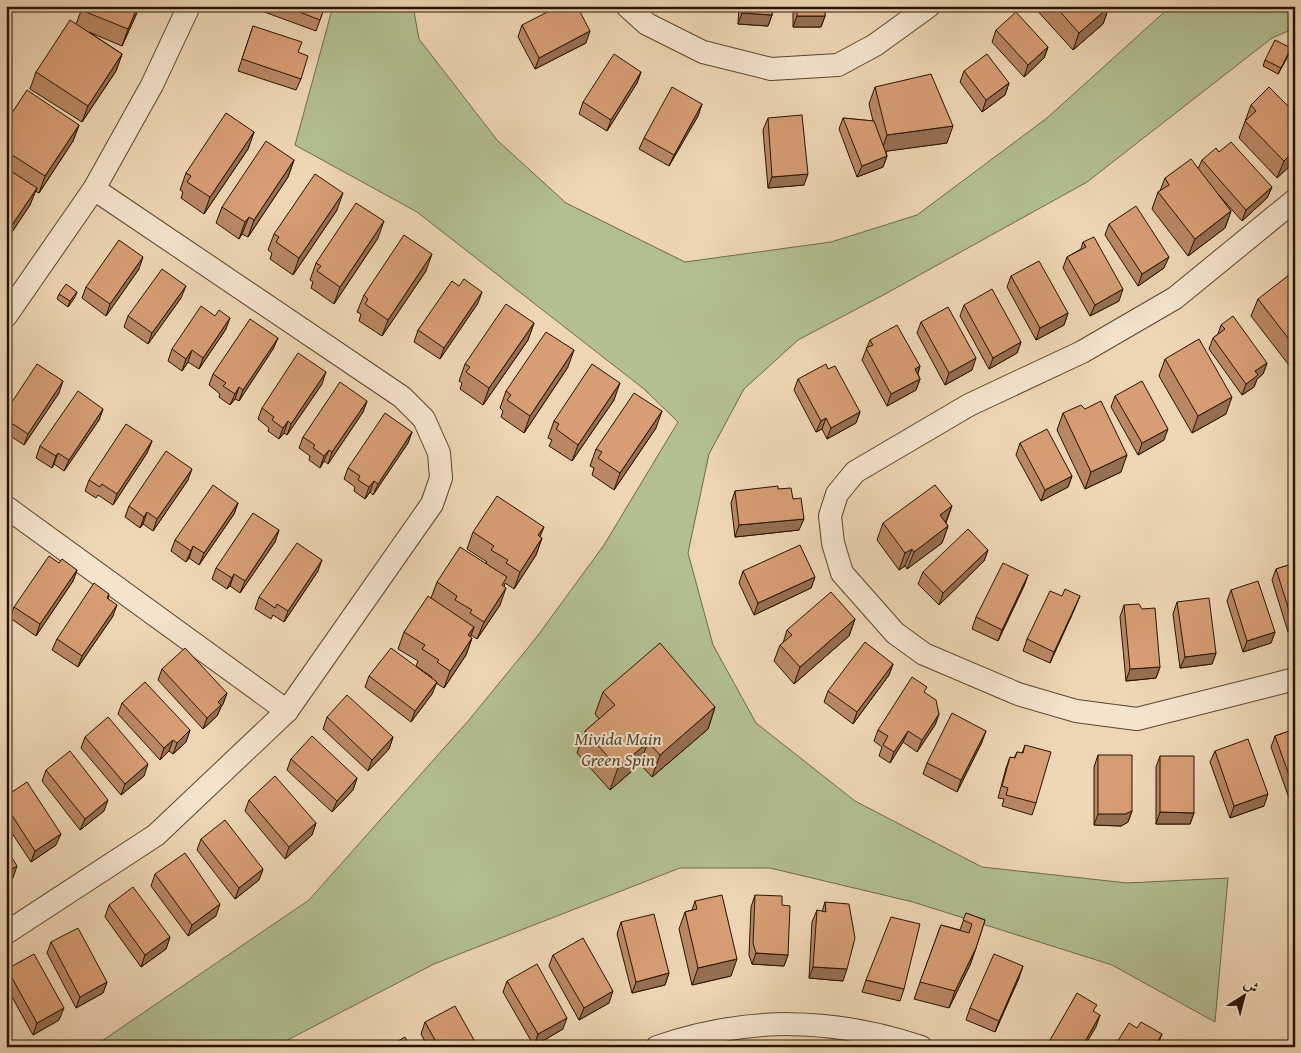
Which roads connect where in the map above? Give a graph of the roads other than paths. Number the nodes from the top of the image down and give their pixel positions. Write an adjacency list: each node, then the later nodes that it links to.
1 (189, 6): 4 (street)
2 (627, 6): 3 (street)
3 (929, 6)
4 (94, 189): 6 (street); 9 (street)
5 (1295, 200): 8 (street)
6 (6, 316)
7 (6, 507): 9 (street)
8 (1295, 679)
9 (286, 711): 10 (street)
10 (6, 932)
11 (656, 1047): 12 (street)
12 (921, 1047)

